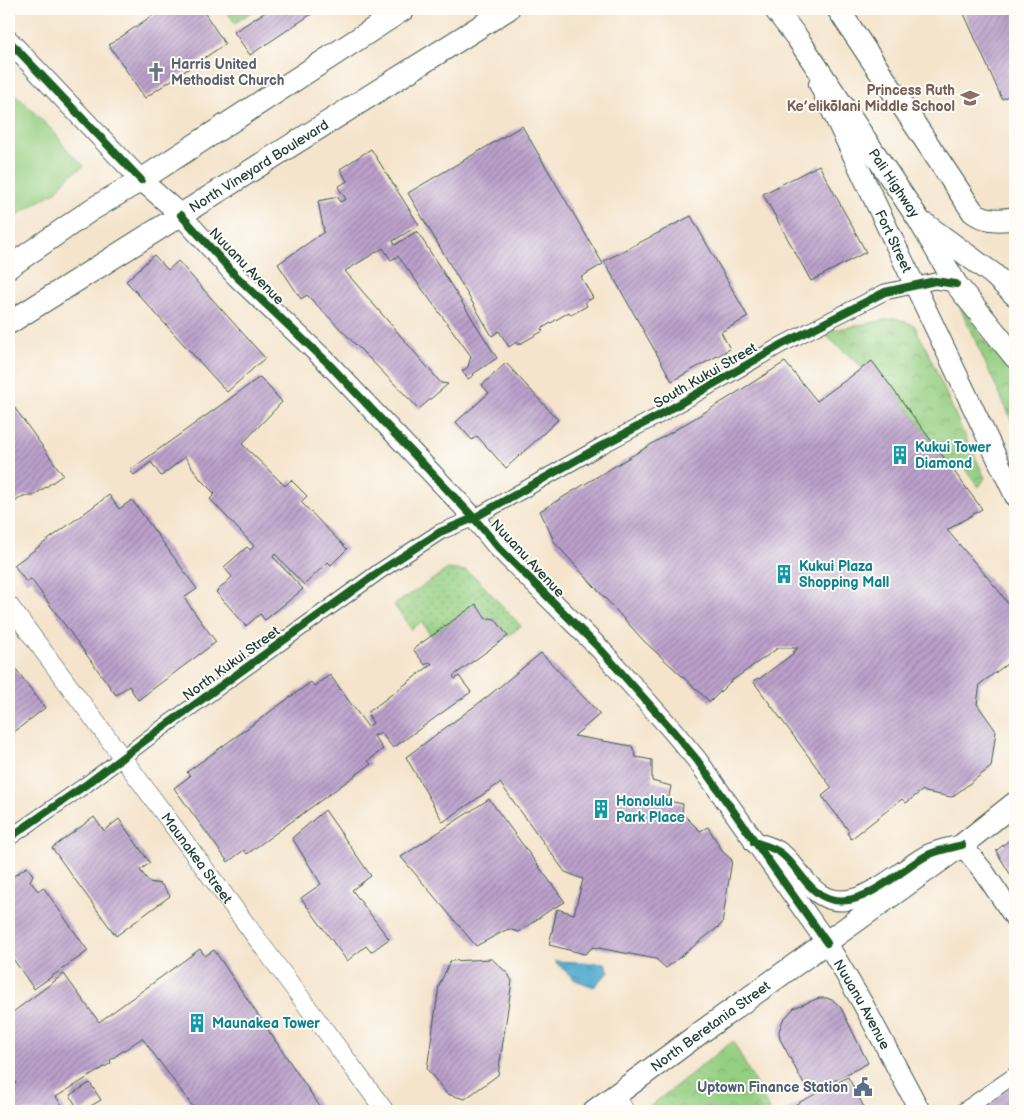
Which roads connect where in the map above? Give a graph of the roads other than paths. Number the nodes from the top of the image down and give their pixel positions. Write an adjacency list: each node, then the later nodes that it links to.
1 (404, 9): 7 (main road)
2 (508, 9): 8 (main road, North Vineyard Boulevard)
3 (775, 9): 5 (main road, Pali Highway)
4 (838, 9): 9 (main road)
5 (798, 39): 10 (main road, Pali Highway); 12 (main road, Fort Street)
6 (9, 42): 7 (main road, Nuuanu Avenue)
7 (141, 180): 8 (main road, Nuuanu Avenue); 11 (main road)
8 (181, 214): 15 (main road, North Vineyard Boulevard); 18 (main road, Nuuanu Avenue)
9 (1015, 218)
10 (919, 220): 13 (main road, Pali Highway); 14 (main road)
11 (9, 267)
12 (914, 284): 13 (street, South Kukui Street); 17 (main road, Fort Street); 18 (street, South Kukui Street)
13 (956, 284): 16 (main road, Pali Highway)
14 (1015, 295)
15 (9, 324)
16 (1015, 357)
17 (1015, 496)
18 (474, 518): 20 (street, North Kukui Street); 23 (main road, Nuuanu Avenue)
19 (9, 605): 20 (street, Maunakea Street)
20 (123, 758): 22 (street, North Kukui Street); 29 (street, Maunakea Street)
21 (1015, 803): 24 (main road, North Beretania Street)
22 (9, 838)
23 (754, 842): 24 (main road); 26 (main road, Nuuanu Avenue)
24 (962, 845): 25 (main road); 26 (main road, North Beretania Street)
25 (1015, 918)
26 (827, 943): 28 (main road, North Beretania Street); 31 (main road, Nuuanu Avenue)
27 (1015, 1076): 32 (street)
28 (621, 1104): 30 (main road, North Beretania Street)
29 (385, 1111)
30 (594, 1111)
31 (920, 1111)
32 (962, 1111)

